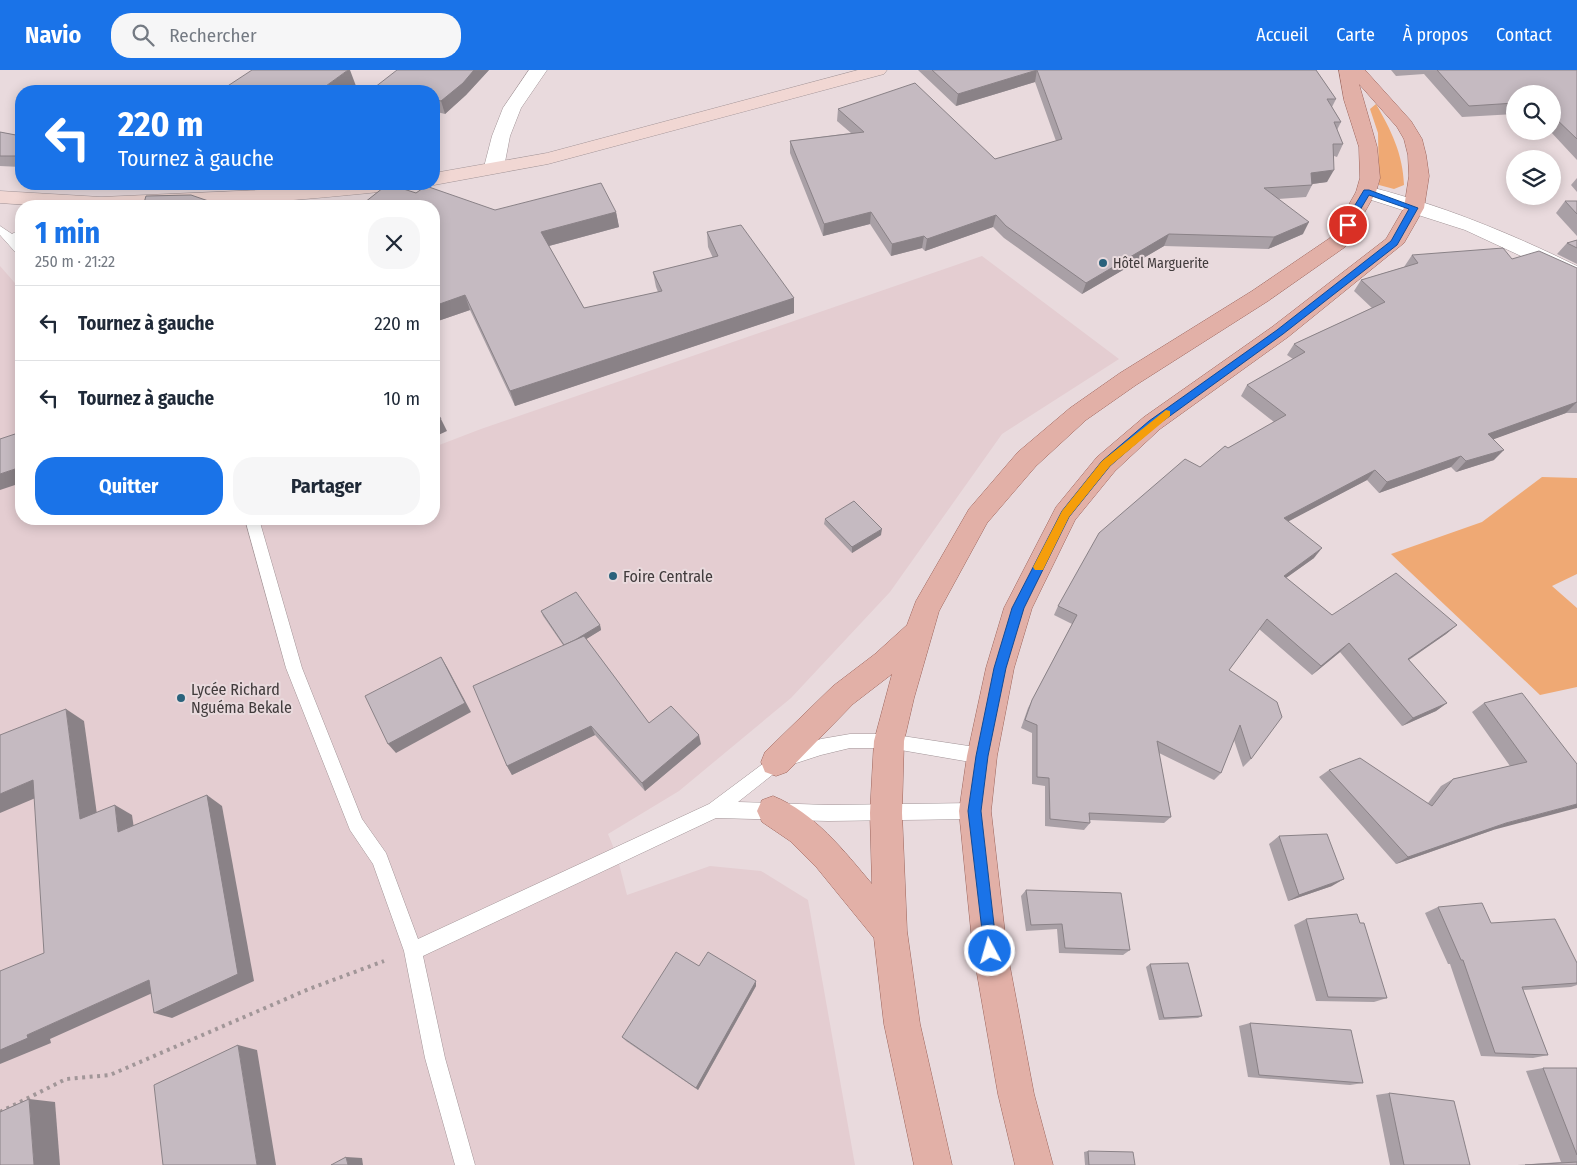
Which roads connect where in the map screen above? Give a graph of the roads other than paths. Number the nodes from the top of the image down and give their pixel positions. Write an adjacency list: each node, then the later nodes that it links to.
1 (538, 70): 5 (street)
2 (878, 70): 5 (main road)
3 (1348, 70): 8 (main road)
4 (1356, 70): 12 (main road)
5 (494, 167): 6 (main road)
6 (440, 178)
7 (342, 190): 11 (main road)
8 (1366, 192): 12 (street); 19 (main road)
9 (0, 197): 10 (main road)
10 (24, 200)
11 (198, 200)
12 (1414, 208): 17 (street); 21 (main road)
13 (0, 229): 15 (lane)
14 (15, 237): 15 (lane)
15 (12, 240): 16 (lane)
16 (15, 244)
17 (1577, 275)
18 (254, 525): 28 (lane)
19 (920, 631): 20 (main road); 22 (main road)
20 (889, 741): 21 (lane); 22 (lane); 26 (main road)
21 (982, 756): 25 (main road)
22 (776, 762): 23 (lane)
23 (715, 810): 24 (lane); 28 (lane)
24 (773, 810): 26 (lane); 27 (main road)
25 (975, 811): 26 (lane); 31 (main road)
26 (886, 813): 27 (main road)
27 (890, 931): 30 (main road)
28 (413, 951): 29 (lane)
29 (466, 1165)
30 (933, 1165)
31 (1034, 1165)

